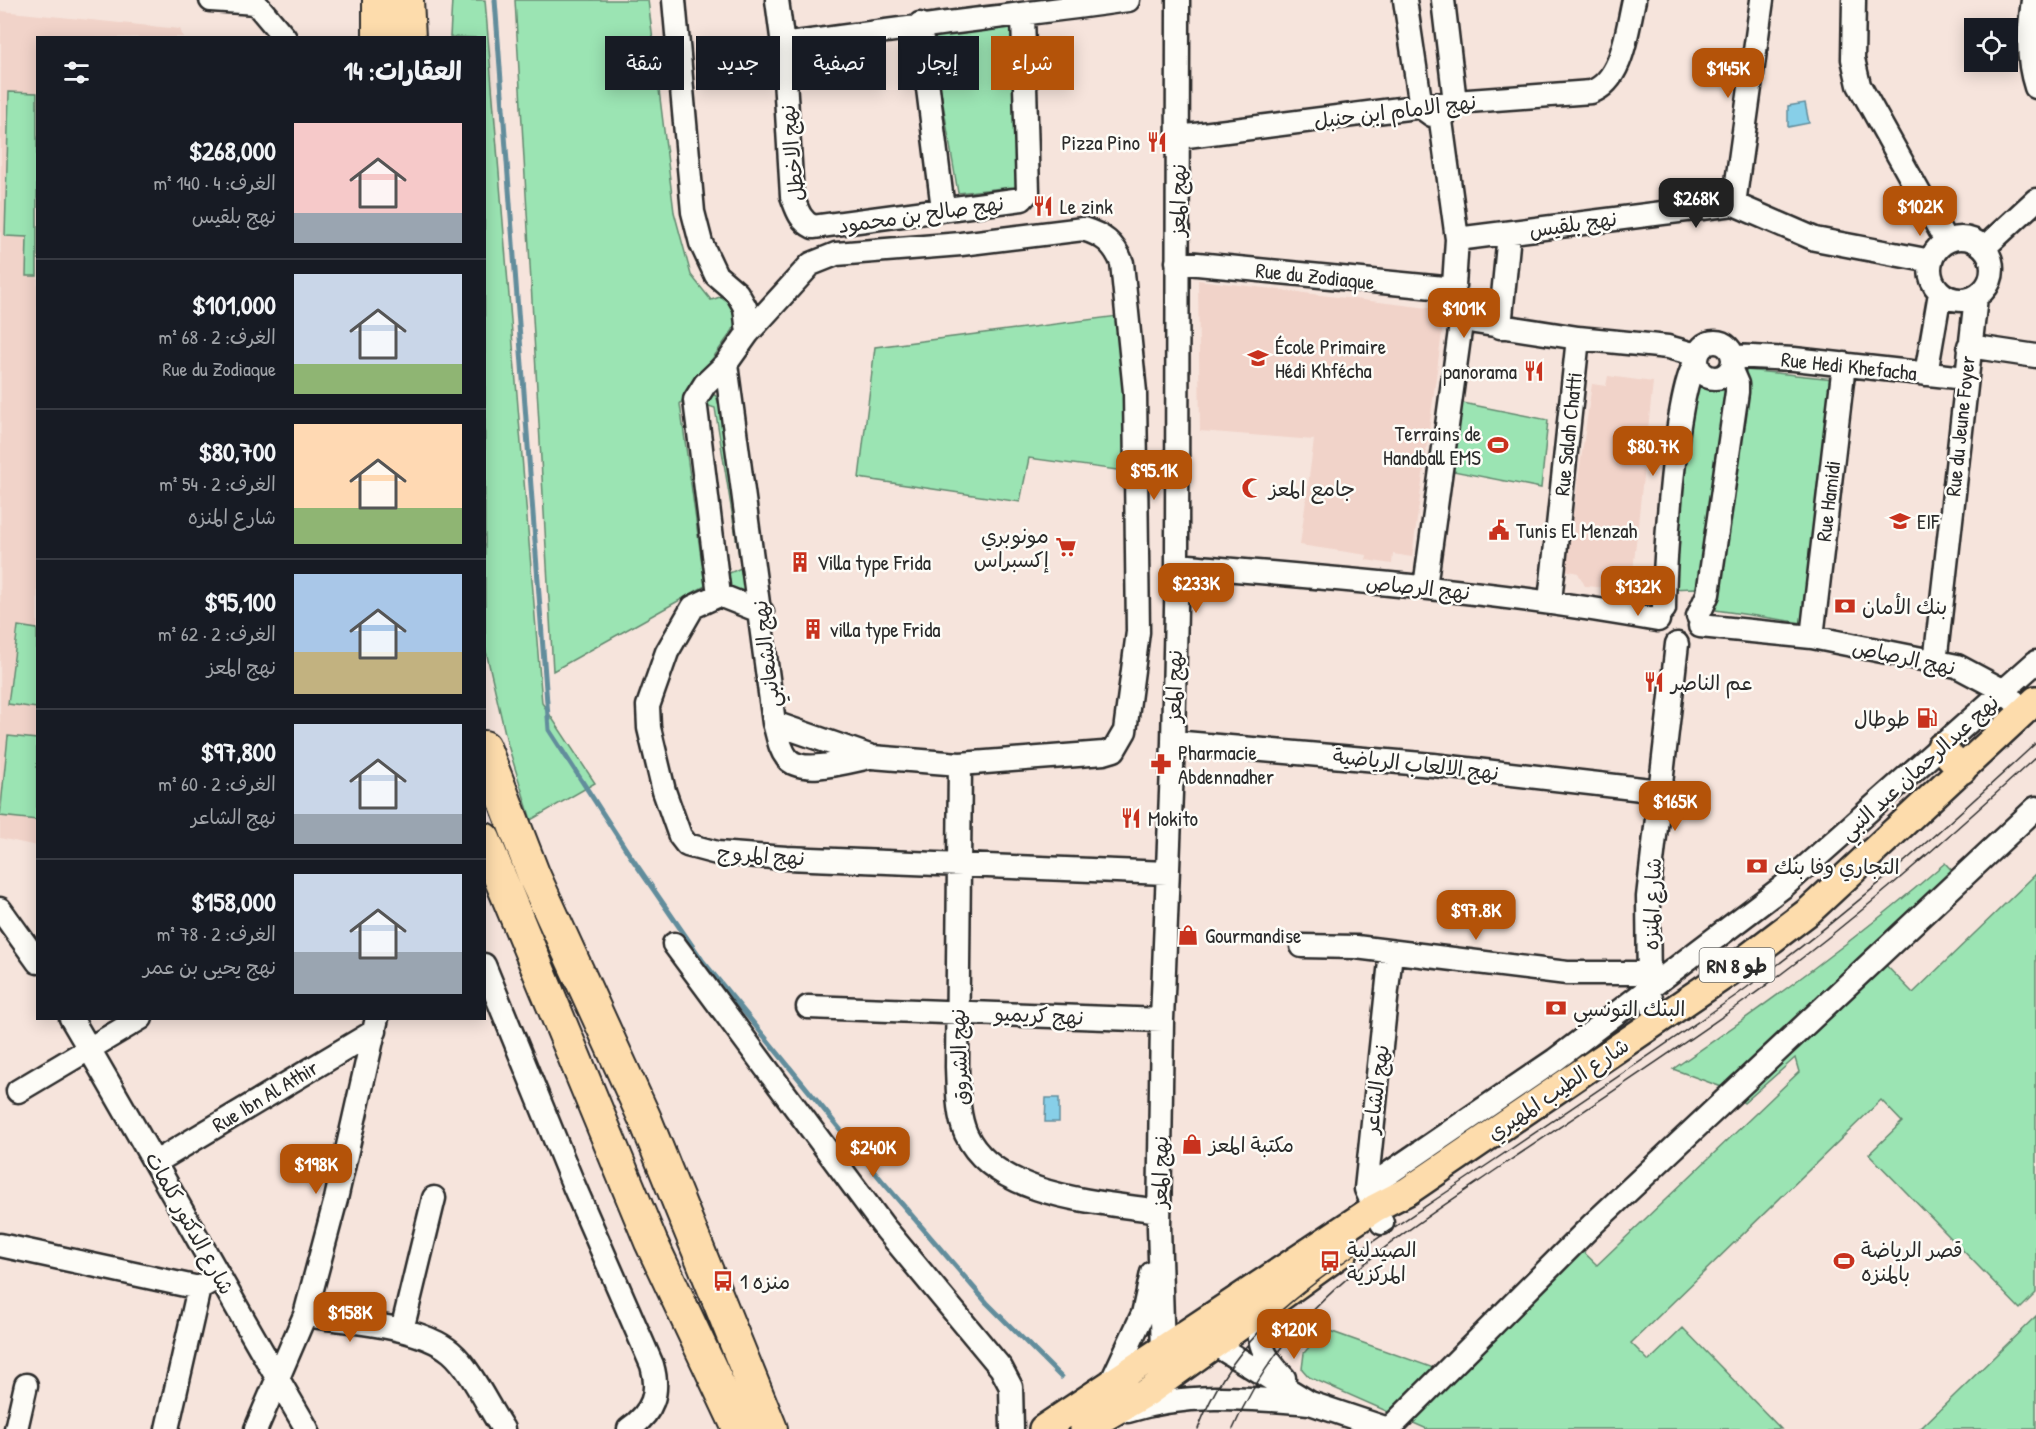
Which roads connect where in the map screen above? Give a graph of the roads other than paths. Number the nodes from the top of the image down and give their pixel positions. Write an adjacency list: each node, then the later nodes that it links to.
1 (211, 0): 15 (street)
2 (379, 0): 19 (highway)
3 (407, 0): 20 (highway)
4 (416, 0): 21 (highway)
5 (674, 0): 43 (street)
6 (777, 0): 22 (street, نهج الاخطل)
7 (1128, 0): 16 (street)
8 (1178, 0): 27 (street, نهج المعز)
9 (1405, 0): 25 (street)
10 (1443, 0): 24 (street)
11 (1634, 0): 24 (street, نهج الامام ابن حنبل)
12 (1762, 0): 29 (street)
13 (1854, 0): 34 (street)
14 (2033, 0): 23 (street)
15 (255, 2): 18 (street)
16 (1023, 15): 17 (street); 30 (street, نهج صالح بن محمود)
17 (920, 24): 22 (street); 30 (street)
18 (283, 36)
19 (379, 36)
20 (409, 36)
21 (415, 36)
22 (783, 45): 31 (street, نهج الاخطل)
23 (2036, 87)
24 (1455, 102): 25 (street, نهج الامام ابن حنبل); 26 (street)
25 (1421, 107): 26 (street); 27 (street, نهج الامام ابن حنبل)
26 (1441, 122): 33 (street)
27 (1179, 137): 37 (street, نهج المعز)
28 (2036, 200): 35 (street)
29 (1734, 204): 32 (street, نهج بلقيس); 36 (street)
30 (943, 209): 31 (street, نهج صالح بن محمود)
31 (813, 227)
32 (1509, 234): 33 (street, نهج بلقيس); 42 (street)
33 (1457, 239): 38 (street)
34 (1946, 241): 35 (street); 36 (street)
35 (1985, 248): 40 (street)
36 (1930, 261): 39 (street)
37 (1177, 262): 38 (street, Rue du Zodiaque); 54 (street, نهج المعز)
38 (1454, 290): 41 (street)
39 (1940, 293): 40 (street); 51 (street)
40 (1976, 297): 45 (street, Rue du Jeune Foyer)
41 (1462, 316): 42 (street); 58 (street)
42 (1500, 327): 44 (street)
43 (748, 333): 49 (street); 53 (street)
44 (1578, 338): 47 (street); 60 (street, Rue Salah Chatti)
45 (1969, 346): 46 (street); 52 (street, Rue du Jeune Foyer)
46 (2036, 356)
47 (1697, 358): 48 (street, Rue Hedi Khefacha); 62 (street)
48 (1732, 363): 50 (street, Rue Hedi Khefacha); 63 (street)
49 (726, 364): 59 (street); 61 (street, نهج الشعانبي)
50 (1844, 364): 51 (street, Rue Hedi Khefacha); 64 (street, Rue Hamidi)
51 (1926, 374): 52 (street, Rue Hedi Khefacha)
52 (1965, 378): 67 (street, Rue du Jeune Foyer)
53 (1137, 479): 54 (street); 55 (street)
54 (1176, 483): 56 (street, نهج المعز)
55 (1138, 515): 56 (street); 75 (street, نهج الشعانبي)
56 (1176, 516): 57 (street, نهج المعز)
57 (1177, 565): 58 (street, نهج الرصاص); 71 (street, نهج المعز)
58 (1425, 587): 60 (street, نهج الرصاص)
59 (719, 595): 61 (street); 81 (street, نهج المروج)
60 (1550, 602): 62 (street, نهج الرصاص)
61 (762, 612): 70 (street, نهج الشعانبي)
62 (1661, 614): 63 (street, نهج الرصاص); 65 (street)
63 (1699, 621): 64 (street, نهج الرصاص); 65 (street)
64 (1812, 637): 67 (street, نهج الرصاص)
65 (1677, 644): 78 (street, شارع المنزه)
66 (2036, 662): 68 (street, نهج عبدالرحمان عبد النبي)
67 (1935, 663): 68 (street, نهج الرصاص)
68 (2004, 692): 69 (street, نهج الرصاص); 72 (street, نهج عبدالرحمان عبد النبي)
69 (2030, 706): 76 (main road, شارع الطيب المهيري / RN 8 طو)
70 (774, 723): 74 (street, نهج الشعانبي); 74 (street)
71 (1173, 742): 78 (street, نهج الالعاب الرياضية); 83 (street, نهج المعز)
72 (1941, 747): 76 (main road); 90 (street, نهج عبدالرحمان عبد النبي)
73 (486, 752): 127 (highway)
74 (872, 757): 75 (street, نهج الشعانبي)
75 (960, 764): 81 (street, نهج الشروق)
76 (1962, 770): 96 (main road, شارع الطيب المهيري / RN 8 طو)
77 (486, 778): 100 (highway)
78 (1659, 791): 90 (street, شارع المنزه)
79 (2036, 808): 131 (street)
80 (486, 842): 100 (highway)
81 (960, 864): 83 (street, نهج المروج); 92 (street, نهج الشروق)
82 (486, 873): 124 (highway)
83 (1167, 873): 95 (street, نهج المعز)
84 (0, 909): 88 (street)
85 (674, 944): 128 (street)
86 (1302, 946): 87 (street)
87 (1391, 952): 90 (street); 103 (street, نهج الشاعر)
88 (36, 959)
89 (486, 970): 123 (street)
90 (1650, 981): 96 (street, شارع المنزه); 103 (street, نهج عبدالرحمان عبد النبي)
91 (808, 1007): 92 (street, نهج كريميو)
92 (957, 1011): 95 (street, نهج كريميو); 104 (street, نهج الشروق)
93 (73, 1020): 98 (street, شارع الدكتور كلمات)
94 (138, 1020): 98 (street)
95 (1162, 1020): 104 (street, نهج المعز)
96 (1656, 1022): 103 (main road, شارع الطيب المهيري / RN 8 طو)
97 (376, 1025): 101 (street, Rue Ibn Al Athir); 109 (street)
98 (90, 1050): 99 (street); 101 (street, شارع الدكتور كلمات)
99 (18, 1091)
100 (603, 1098): 125 (highway); 126 (highway)
101 (156, 1162): 106 (street, شارع الدكتور كلمات)
102 (434, 1198): 110 (street)
103 (1374, 1207): 108 (main road); 111 (main road, شارع الطيب المهيري / RN 8 طو)
104 (1159, 1219): 112 (street, نهج المعز); 115 (street, نهج المعز)
105 (0, 1245): 107 (street)
106 (219, 1277): 107 (street); 113 (street, شارع الدكتور كلمات)
107 (199, 1288): 119 (street)
108 (1261, 1310): 111 (main road); 117 (street)
109 (305, 1315): 110 (street); 113 (street)
110 (402, 1330): 122 (street)
111 (1203, 1337): 112 (main road, شارع الطيب المهيري / RN 8 طو); 116 (main road); 117 (street)
112 (1163, 1351): 115 (main road, شارع الطيب المهيري / RN 8 طو); 116 (street, نهج المعز)
113 (278, 1380): 120 (street); 121 (street, شارع الدكتور كلمات)
114 (26, 1385): 118 (street)
115 (1110, 1385): 129 (main road, شارع الطيب المهيري / RN 8 طو)
116 (1149, 1392): 130 (main road)
117 (1317, 1405): 130 (street); 131 (street)
118 (16, 1429)
119 (167, 1429)
120 (256, 1429)
121 (307, 1429)
122 (503, 1429)
123 (629, 1429)
124 (717, 1429)
125 (739, 1429)
126 (762, 1429)
127 (771, 1429)
128 (1012, 1429)
129 (1043, 1429)
130 (1085, 1429)
131 (1388, 1429)

